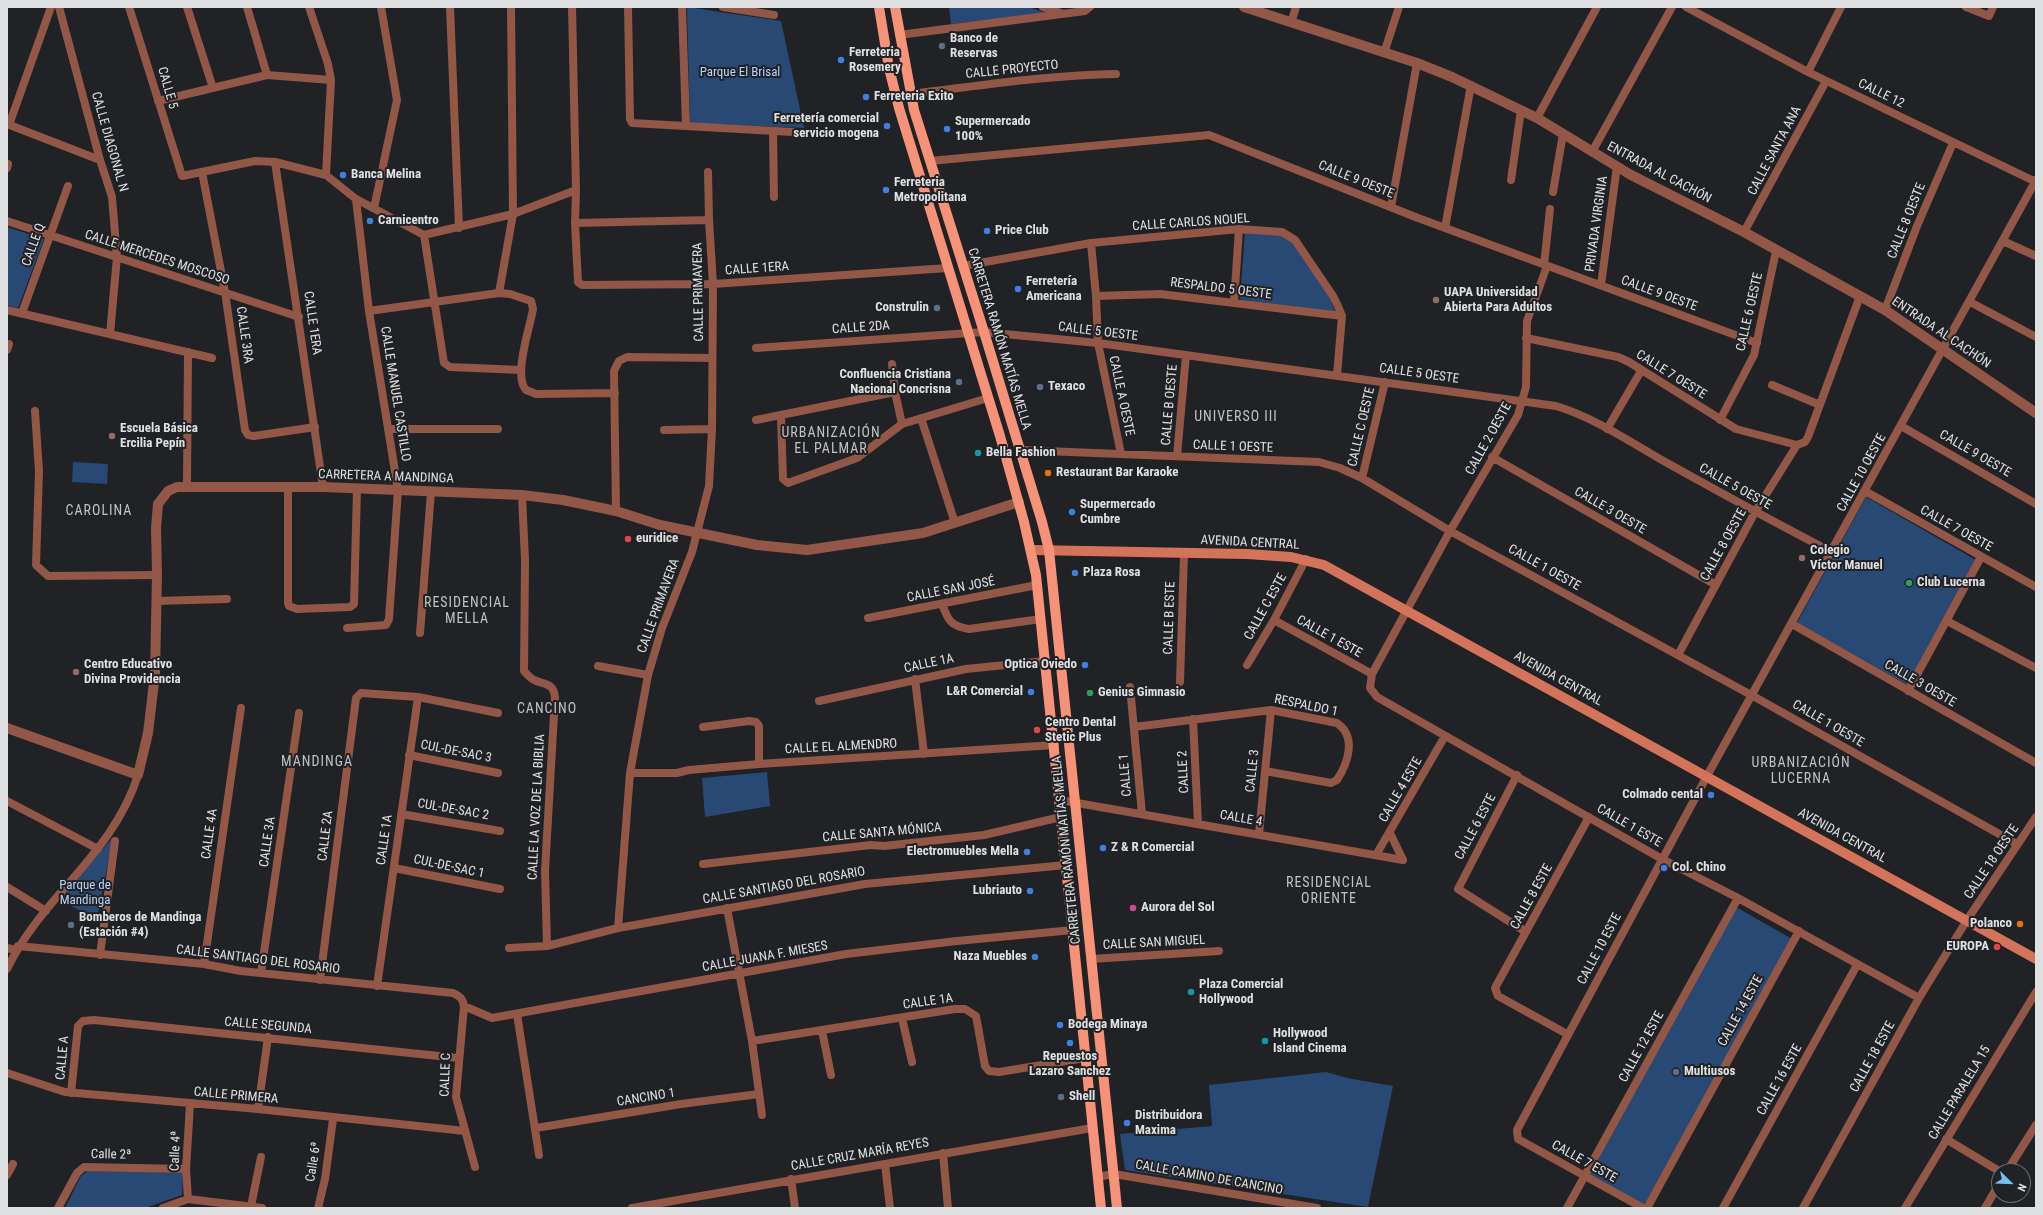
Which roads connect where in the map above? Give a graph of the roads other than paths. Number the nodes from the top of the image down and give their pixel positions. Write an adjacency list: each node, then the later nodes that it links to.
1 (51, 7): 45 (street)
2 (59, 7): 52 (street, CALLE DIAGONAL N)
3 (130, 7): 42 (street, CALLE 5)
4 (187, 7): 40 (street)
5 (247, 7): 36 (street)
6 (309, 7): 37 (street)
7 (381, 7): 67 (street)
8 (450, 7): 73 (street)
9 (511, 7): 69 (street)
10 (572, 7): 62 (street)
11 (628, 7): 46 (street)
12 (682, 7): 46 (street)
13 (723, 7): 27 (street)
14 (879, 7): 86 (main road, CARRETERA RAMÓN MATÍAS MELLA)
15 (895, 7): 31 (main road, CARRETERA RAMÓN MATÍAS MELLA)
16 (1043, 7): 28 (street)
17 (1090, 7): 28 (street)
18 (1244, 7): 30 (street, ENTRADA AL CACHÓN)
19 (1296, 7): 30 (street)
20 (1399, 7): 32 (street)
21 (1597, 7): 44 (street)
22 (1672, 7): 51 (street)
23 (1686, 7): 34 (street, CALLE 12)
24 (1841, 7): 34 (street)
25 (1966, 7): 26 (street)
26 (1993, 7)
27 (738, 8): 29 (street)
28 (1063, 14): 31 (street)
29 (774, 15)
30 (1291, 22): 32 (street, ENTRADA AL CACHÓN)
31 (899, 35): 41 (main road, CARRETERA RAMÓN MATÍAS MELLA)
32 (1384, 54): 33 (street, ENTRADA AL CACHÓN)
33 (1418, 63): 39 (street, ENTRADA AL CACHÓN); 66 (street)
34 (1808, 72): 38 (street, CALLE 12)
35 (1116, 74): 41 (street, CALLE PROYECTO)
36 (267, 75): 37 (street); 40 (street)
37 (331, 80): 58 (street)
38 (1826, 81): 50 (street, CALLE 12); 76 (street, CALLE SANTA ANA)
39 (1471, 86): 43 (street, ENTRADA AL CACHÓN); 74 (street)
40 (213, 88): 42 (street)
41 (910, 94): 53 (main road, CARRETERA RAMÓN MATÍAS MELLA)
42 (158, 101): 56 (street, CALLE 5)
43 (1522, 110): 44 (street, ENTRADA AL CACHÓN); 59 (street)
44 (1536, 118): 49 (street, ENTRADA AL CACHÓN)
45 (8, 125): 52 (street)
46 (686, 126): 47 (street)
47 (773, 132): 48 (street); 64 (street)
48 (793, 132)
49 (1563, 134): 51 (street, ENTRADA AL CACHÓN); 63 (street)
50 (1954, 142): 60 (street, CALLE 12); 98 (street, CALLE 8 OESTE)
51 (1592, 152): 55 (street, ENTRADA AL CACHÓN)
52 (100, 160): 83 (street, CALLE DIAGONAL N)
53 (930, 161): 66 (street, CALLE 9 OESTE); 85 (main road, CARRETERA RAMÓN MATÍAS MELLA)
54 (275, 162): 56 (street); 58 (street); 101 (street, CALLE 1ERA)
55 (1617, 166): 76 (street, ENTRADA AL CACHÓN); 88 (street, PRIVADA VIRGINIA)
56 (202, 172): 89 (street, CALLE 3RA)
57 (708, 172): 70 (street, CALLE PRIMAVERA)
58 (326, 175): 65 (street)
59 (1511, 180)
60 (2036, 181): 79 (street, CALLE 10 OESTE)
61 (68, 186): 78 (street, CALLE Q)
62 (576, 190): 69 (street); 72 (street)
63 (1553, 192)
64 (774, 197)
65 (356, 199): 67 (street); 97 (street, CALLE MANUEL CASTILLO)
66 (1391, 207): 74 (street, CALLE 9 OESTE)
67 (374, 208): 77 (street)
68 (1550, 209): 84 (street, CALLE 2 OESTE)
69 (513, 214): 73 (street); 90 (street)
70 (709, 220): 72 (street); 87 (street, CALLE PRIMAVERA)
71 (7, 221): 78 (street, CALLE MERCEDES MOSCOSO)
72 (575, 224): 87 (street, CALLE 1ERA)
73 (459, 228): 77 (street)
74 (1445, 228): 84 (street, CALLE 9 OESTE)
75 (1239, 229): 80 (street, CALLE CARLOS NOUEL); 94 (street); 100 (street, CALLE CARLOS NOUEL)
76 (1744, 232): 81 (street, ENTRADA AL CACHÓN)
77 (424, 235): 93 (street)
78 (51, 236): 83 (street, CALLE MERCEDES MOSCOSO); 99 (street, CALLE Q)
79 (2003, 241): 82 (street); 95 (street, CALLE 10 OESTE)
80 (1091, 243): 85 (street, CALLE CARLOS NOUEL); 91 (street, CALLE A OESTE)
81 (1776, 251): 92 (street, ENTRADA AL CACHÓN); 108 (street, CALLE 6 OESTE)
82 (2036, 256)
83 (117, 257): 89 (street, CALLE MERCEDES MOSCOSO); 104 (street, CALLE DIAGONAL N)
84 (1546, 265): 88 (street, CALLE 9 OESTE); 106 (street, CALLE 2 OESTE)
85 (963, 266): 103 (main road, CARRETERA RAMÓN MATÍAS MELLA)
86 (948, 268): 87 (street, CALLE 1ERA); 102 (main road, CARRETERA RAMÓN MATÍAS MELLA)
87 (713, 284): 114 (street, CALLE PRIMAVERA)
88 (1601, 285): 108 (street, CALLE 9 OESTE)
89 (225, 292): 101 (street, CALLE MERCEDES MOSCOSO); 134 (street, CALLE 3RA)
90 (499, 293): 93 (street); 116 (street)
91 (1096, 296): 94 (street, RESPALDO 5 OESTE); 107 (street, CALLE A OESTE)
92 (1860, 296): 98 (street, ENTRADA AL CACHÓN); 125 (street, CALLE 8 OESTE)
93 (434, 302): 97 (street); 116 (street)
94 (1234, 302): 100 (street, RESPALDO 5 OESTE)
95 (1970, 302): 105 (street); 110 (street, CALLE 10 OESTE)
96 (7, 310): 99 (street)
97 (369, 310): 135 (street, CALLE MANUEL CASTILLO)
98 (1885, 310): 110 (street, ENTRADA AL CACHÓN)
99 (22, 313): 104 (street)
100 (1342, 316): 118 (street, CALLE CARLOS NOUEL)
101 (299, 317): 134 (street, CALLE 1ERA)
102 (968, 332): 103 (street, CALLE 5 OESTE); 109 (street, CALLE 2DA); 123 (main road, CARRETERA RAMÓN MATÍAS MELLA)
103 (984, 332): 107 (street, CALLE 5 OESTE); 141 (main road, CARRETERA RAMÓN MATÍAS MELLA)
104 (110, 334): 111 (street)
105 (2036, 337)
106 (1526, 338): 117 (street, CALLE 7 OESTE); 124 (street, CALLE 2 OESTE)
107 (1098, 343): 112 (street, CALLE 5 OESTE); 142 (street, CALLE A OESTE)
108 (1757, 343): 131 (street, CALLE 6 OESTE)
109 (756, 348)
110 (1944, 350): 127 (street, ENTRADA AL CACHÓN); 133 (street, CALLE 10 OESTE)
111 (188, 352): 113 (street); 146 (street)
112 (1186, 355): 118 (street, CALLE 5 OESTE); 143 (street, CALLE B OESTE)
113 (212, 358)
114 (712, 358): 122 (street); 139 (street, CALLE PRIMAVERA)
115 (892, 364): 121 (street)
116 (521, 370): 122 (street)
117 (1641, 371): 131 (street, CALLE 7 OESTE); 137 (street)
118 (1337, 376): 119 (street, CALLE 5 OESTE)
119 (1385, 382): 124 (street, CALLE 5 OESTE); 145 (street, CALLE C OESTE)
120 (1772, 385): 125 (street)
121 (895, 392): 128 (street); 132 (street)
122 (615, 393): 156 (street)
123 (988, 398): 129 (street); 154 (main road, CARRETERA RAMÓN MATÍAS MELLA)
124 (1523, 401): 137 (street, CALLE 5 OESTE); 144 (street, CALLE 2 OESTE)
125 (1820, 405): 140 (street, CALLE 8 OESTE)
126 (35, 411): 167 (street)
127 (2036, 413)
128 (781, 416): 130 (street); 132 (street)
129 (921, 418): 132 (street); 158 (street)
130 (756, 420)
131 (1720, 420): 140 (street, CALLE 7 OESTE)
132 (902, 424)
133 (1901, 426): 151 (street, CALLE 10 OESTE); 155 (street, CALLE 9 OESTE)
134 (315, 427): 148 (street, CALLE 1ERA)
135 (388, 429): 136 (street); 150 (street, CALLE MANUEL CASTILLO)
136 (498, 429)
137 (1608, 429): 157 (street, CALLE 5 OESTE)
138 (664, 430): 139 (street)
139 (712, 430): 160 (street, CALLE PRIMAVERA)
140 (1797, 445): 157 (street, CALLE 8 OESTE)
141 (1020, 450): 142 (street, CALLE 1 OESTE); 162 (main road, CARRETERA RAMÓN MATÍAS MELLA)
142 (1121, 454): 143 (street, CALLE 1 OESTE)
143 (1177, 456): 145 (street, CALLE 1 OESTE)
144 (1492, 457): 159 (street, CALLE 2 OESTE); 169 (street, CALLE 3 OESTE)
145 (1362, 478): 159 (street, CALLE 1 OESTE)
146 (187, 486): 147 (street, CARRETERA A MANDINGA); 167 (street, CARRETERA A MANDINGA)
147 (288, 487): 148 (street, CARRETERA A MANDINGA); 149 (street)
148 (323, 487): 149 (street, CARRETERA A MANDINGA)
149 (357, 489): 150 (street, CARRETERA A MANDINGA)
150 (398, 490): 152 (street, CARRETERA A MANDINGA); 180 (street, CALLE MANUEL CASTILLO)
151 (1864, 491): 163 (street, CALLE 10 OESTE); 165 (street, CALLE 7 OESTE)
152 (431, 492): 153 (street, CARRETERA A MANDINGA); 181 (street)
153 (522, 495): 156 (street, CARRETERA A MANDINGA); 246 (street, CALLE LA VOZ DE LA BIBLIA)
154 (1019, 502): 158 (street, CARRETERA A MANDINGA); 161 (main road, CARRETERA RAMÓN MATÍAS MELLA)
155 (2036, 504)
156 (616, 511): 160 (street, CARRETERA A MANDINGA)
157 (1755, 512): 163 (street, CALLE 5 OESTE); 169 (street, CALLE 8 OESTE)
158 (955, 523): 160 (street, CARRETERA A MANDINGA)
159 (1450, 531): 174 (street, CALLE 2 OESTE); 182 (street, CALLE 1 OESTE)
160 (697, 533): 188 (street, CALLE PRIMAVERA)
161 (1032, 550): 162 (main road, AVENIDA CENTRAL); 168 (main road, CARRETERA RAMÓN MATÍAS MELLA)
162 (1048, 550): 164 (main road, AVENIDA CENTRAL); 218 (main road, CARRETERA RAMÓN MATÍAS MELLA)
163 (1832, 552): 179 (street, CALLE 10 OESTE)
164 (1184, 554): 166 (main road, AVENIDA CENTRAL); 190 (street, CALLE B ESTE)
165 (1981, 557): 170 (street, CALLE 7 OESTE); 178 (street)
166 (1306, 559): 174 (main road, AVENIDA CENTRAL); 177 (street, CALLE C ESTE)
167 (157, 575): 172 (street, CARRETERA A MANDINGA)
168 (1037, 585): 173 (street, CALLE SAN JOSÉ); 176 (main road, CARRETERA RAMÓN MATÍAS MELLA)
169 (1716, 585): 182 (street, CALLE 8 OESTE)
170 (2036, 587)
171 (227, 599): 172 (street)
172 (156, 601): 213 (street, CARRETERA A MANDINGA)
173 (942, 604): 175 (street, CALLE SAN JOSÉ); 176 (street)
174 (1408, 610): 187 (street, CALLE 2 OESTE); 215 (main road, AVENIDA CENTRAL)
175 (868, 618)
176 (1041, 619): 183 (main road, CARRETERA RAMÓN MATÍAS MELLA)
177 (1274, 620): 184 (street, CALLE C ESTE); 187 (street, CALLE 1 ESTE)
178 (1947, 621): 186 (street); 192 (street)
179 (1792, 624): 192 (street, CALLE 3 OESTE); 193 (street, CALLE 10 OESTE)
180 (347, 628)
181 (420, 633)
182 (1678, 655): 193 (street, CALLE 1 OESTE)
183 (1045, 661): 189 (street, CALLE 1A); 205 (main road, CARRETERA RAMÓN MATÍAS MELLA)
184 (1247, 665)
185 (598, 666): 188 (street)
186 (2036, 668)
187 (1372, 674): 204 (street, CALLE 1 ESTE)
188 (648, 675): 212 (street, CALLE PRIMAVERA)
189 (915, 679): 195 (street, CALLE 1A); 206 (street)
190 (1180, 682)
191 (1130, 687): 202 (street, CALLE 1)
192 (1908, 691): 208 (street, CALLE 3 OESTE)
193 (1753, 696): 215 (street, CALLE 10 OESTE); 229 (street, CALLE 1 OESTE)
194 (418, 697): 199 (street); 207 (street, CALLE 1A); 259 (street, CALLE 2A)
195 (819, 701)
196 (240, 708): 254 (street, CALLE 4A)
197 (1271, 710): 200 (street, RESPALDO 1); 210 (street, CALLE 3); 210 (street, RESPALDO 1)
198 (299, 713): 257 (street, CALLE 3A)
199 (498, 713)
200 (1193, 718): 202 (street, RESPALDO 1); 224 (street, CALLE 2)
201 (703, 727): 209 (street)
202 (1134, 727): 220 (street, CALLE 1)
203 (7, 728): 213 (street)
204 (1445, 736): 214 (street, CALLE 1 ESTE); 226 (street, CALLE 4 ESTE)
205 (1054, 745): 206 (street, CALLE EL ALMENDRO); 216 (main road, CARRETERA RAMÓN MATÍAS MELLA)
206 (924, 754): 209 (street, CALLE EL ALMENDRO)
207 (410, 755): 211 (street, CUL-DE-SAC 3); 219 (street, CALLE 1A)
208 (2036, 763)
209 (759, 764): 212 (street, CALLE EL ALMENDRO)
210 (1265, 771): 227 (street, CALLE 3)
211 (498, 773)
212 (630, 773): 242 (street, CALLE PRIMAVERA)
213 (138, 775): 230 (street)
214 (1517, 775): 222 (street, CALLE 1 ESTE); 245 (street, CALLE 6 ESTE)
215 (1707, 776): 232 (street, CALLE 10 ESTE); 241 (main road, AVENIDA CENTRAL)
216 (1060, 800): 218 (street, CALLE 4); 221 (main road, CARRETERA RAMÓN MATÍAS MELLA)
217 (7, 801): 230 (street)
218 (1075, 802): 220 (street, CALLE 4); 252 (main road, CARRETERA RAMÓN MATÍAS MELLA)
219 (401, 814): 225 (street, CUL-DE-SAC 2); 235 (street, CALLE 1A)
220 (1142, 814): 224 (street, CALLE 4)
221 (1061, 817): 233 (street, CALLE SANTA MÓNICA); 234 (main road, CARRETERA RAMÓN MATÍAS MELLA)
222 (1589, 817): 232 (street, CALLE 1 ESTE); 245 (street, CALLE 8 ESTE)
223 (2036, 817): 229 (street, CALLE 18 OESTE)
224 (1198, 824): 227 (street, CALLE 4)
225 (500, 830)
226 (1390, 833): 231 (street, CALLE 4 ESTE); 231 (street, CALLE 4)
227 (1258, 834): 231 (street, CALLE 4)
228 (115, 841): 251 (street)
229 (2017, 844): 241 (street, CALLE 18 OESTE)
230 (98, 850): 240 (street)
231 (1376, 855)
232 (1662, 859): 238 (street, CALLE 1 ESTE); 268 (street, CALLE 10 ESTE)
233 (703, 864)
234 (1066, 865): 239 (street, CALLE SANTIAGO DEL ROSARIO); 243 (main road, CARRETERA RAMÓN MATÍAS MELLA)
235 (394, 868): 237 (street, CUL-DE-SAC 1); 260 (street, CALLE 1A)
236 (7, 887): 240 (street)
237 (500, 889)
238 (1738, 898): 244 (street, CALLE 1 ESTE); 299 (street, CALLE 12 ESTE)
239 (727, 908): 242 (street, CALLE SANTIAGO DEL ROSARIO); 258 (street)
240 (46, 911): 248 (street)
241 (1967, 920): 253 (main road, AVENIDA CENTRAL); 262 (street, CALLE 18 ESTE)
242 (618, 928): 246 (street, CALLE SANTIAGO DEL ROSARIO)
243 (1073, 930): 258 (street, CALLE JUANA F. MIESES); 272 (main road, CARRETERA RAMÓN MATÍAS MELLA)
244 (1799, 931): 255 (street, CALLE 1 ESTE); 318 (street, CALLE 14 ESTE)
245 (1526, 932): 268 (street, CALLE 8 ESTE)
246 (547, 946): 249 (street, CALLE SANTIAGO DEL ROSARIO)
247 (7, 948): 248 (street, CALLE SANTIAGO DEL ROSARIO)
248 (17, 948): 251 (street, CALLE SANTIAGO DEL ROSARIO); 256 (street)
249 (509, 948)
250 (1219, 951): 252 (street, CALLE SAN MIGUEL)
251 (100, 955): 254 (street, CALLE SANTIAGO DEL ROSARIO)
252 (1091, 959): 297 (main road, CARRETERA RAMÓN MATÍAS MELLA)
253 (2036, 959)
254 (204, 964): 257 (street, CALLE SANTIAGO DEL ROSARIO)
255 (1858, 964): 262 (street, CALLE 1 ESTE); 319 (street, CALLE 16 ESTE)
256 (7, 969)
257 (261, 974): 259 (street, CALLE SANTIAGO DEL ROSARIO)
258 (740, 974): 264 (street, CALLE JUANA F. MIESES); 270 (street)
259 (320, 980): 260 (street, CALLE SANTIAGO DEL ROSARIO)
260 (377, 986): 263 (street, CALLE SANTIAGO DEL ROSARIO)
261 (2036, 992): 287 (street, CALLE PARALELA 15)
262 (1919, 998): 320 (street, CALLE 18 ESTE)
263 (464, 1006): 264 (street, CALLE JUANA F. MIESES); 271 (street, CALLE C)
264 (517, 1014): 283 (street)
265 (902, 1018): 267 (street, CALLE 1A); 272 (street, CALLE 1A); 273 (street)
266 (78, 1026): 269 (street, CALLE SEGUNDA); 276 (street, CALLE A)
267 (822, 1031): 270 (street, CALLE 1A); 275 (street)
268 (1567, 1034): 286 (street, CALLE 10 ESTE)
269 (268, 1037): 271 (street, CALLE SEGUNDA); 279 (street)
270 (752, 1041): 277 (street)
271 (458, 1058): 285 (street, CALLE C)
272 (1085, 1058): 284 (main road, CARRETERA RAMÓN MATÍAS MELLA)
273 (912, 1062)
274 (7, 1073): 276 (street, CALLE PRIMERA)
275 (831, 1074)
276 (72, 1093): 278 (street, CALLE PRIMERA)
277 (760, 1094): 280 (street); 283 (street, CANCINO 1)
278 (190, 1104): 279 (street, CALLE PRIMERA); 296 (street, Calle 4ª)
279 (258, 1109): 281 (street, CALLE PRIMERA)
280 (762, 1115)
281 (333, 1118): 285 (street, CALLE PRIMERA); 308 (street, Calle 6ª)
282 (2036, 1125): 291 (street)
283 (536, 1128): 289 (street)
284 (1092, 1128): 288 (street, CALLE CRUZ MARÍA REYES); 300 (main road, CARRETERA RAMÓN MATÍAS MELLA)
285 (465, 1131): 295 (street, CALLE C)
286 (1516, 1135): 299 (street, CALLE 7 ESTE)
287 (1946, 1138): 294 (street); 321 (street, CALLE PARALELA 15)
288 (943, 1153): 293 (street, CALLE CRUZ MARÍA REYES); 312 (street)
289 (539, 1155)
290 (261, 1156): 304 (street)
291 (2012, 1163)
292 (13, 1164): 298 (street)
293 (885, 1164): 301 (street, CALLE CRUZ MARÍA REYES); 311 (street)
294 (1991, 1166)
295 (475, 1167)
296 (186, 1169): 303 (street, Calle 4ª); 305 (street, Calle 2ª)
297 (1114, 1174): 300 (street, CALLE CAMINO DE CANCINO); 314 (main road, CARRETERA RAMÓN MATÍAS MELLA); 315 (street, CALLE CAMINO DE CANCINO)
298 (7, 1175)
299 (1585, 1175): 316 (street, CALLE 12 ESTE); 317 (street, CALLE 7 ESTE)
300 (1098, 1177): 313 (main road, CARRETERA RAMÓN MATÍAS MELLA)
301 (791, 1179): 309 (street, CALLE CRUZ MARÍA REYES); 310 (street)
302 (1991, 1198): 322 (street)
303 (188, 1199): 304 (street); 306 (street)
304 (251, 1206): 307 (street)
305 (58, 1208)
306 (163, 1208)
307 (262, 1208)
308 (318, 1208)
309 (632, 1208)
310 (795, 1208)
311 (890, 1208)
312 (948, 1208)
313 (1101, 1208)
314 (1117, 1208)
315 (1317, 1208)
316 (1567, 1208)
317 (1643, 1208)
318 (1647, 1208)
319 (1723, 1208)
320 (1803, 1208)
321 (1905, 1208)
322 (1985, 1208)

